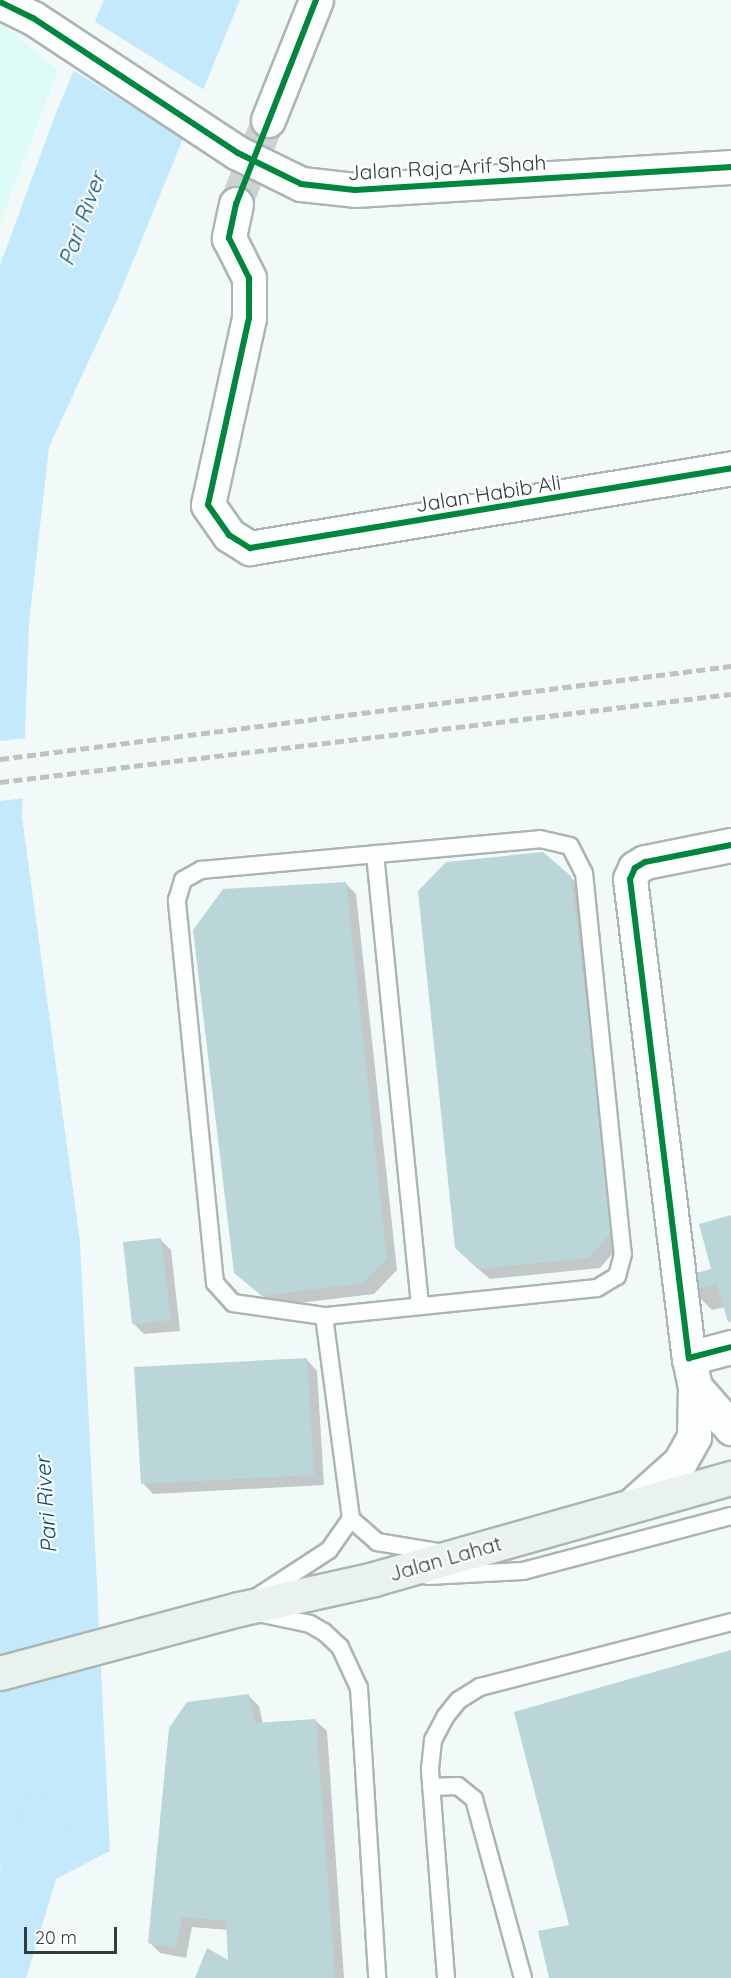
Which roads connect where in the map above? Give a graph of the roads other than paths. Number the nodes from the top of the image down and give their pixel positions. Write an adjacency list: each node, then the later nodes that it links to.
1 (316, 0): 3 (street)
2 (0, 2): 4 (street, Jalan Raja Arif Shah)
3 (268, 120)
4 (731, 167)
5 (236, 204): 6 (street, Jalan Habib Ali)
6 (731, 468)
7 (731, 845): 12 (street)
8 (375, 854): 9 (lane); 9 (lane); 10 (lane)
9 (420, 1306): 10 (lane)
10 (324, 1316): 17 (lane)
11 (731, 1347): 12 (street)
12 (692, 1373): 13 (street); 15 (street)
13 (731, 1428)
14 (731, 1479): 15 (main road, Jalan Lahat)
15 (632, 1505): 18 (main road, Jalan Lahat)
16 (731, 1516): 19 (lane)
17 (351, 1519): 18 (lane); 20 (lane)
18 (456, 1554): 19 (main road, Jalan Lahat)
19 (374, 1579): 20 (main road, Jalan Lahat)
20 (239, 1609): 22 (main road, Jalan Lahat); 24 (lane)
21 (731, 1622): 23 (lane)
22 (0, 1673)
23 (431, 1787): 25 (lane); 26 (lane)
24 (377, 1978)
25 (446, 1978)
26 (523, 1978)

